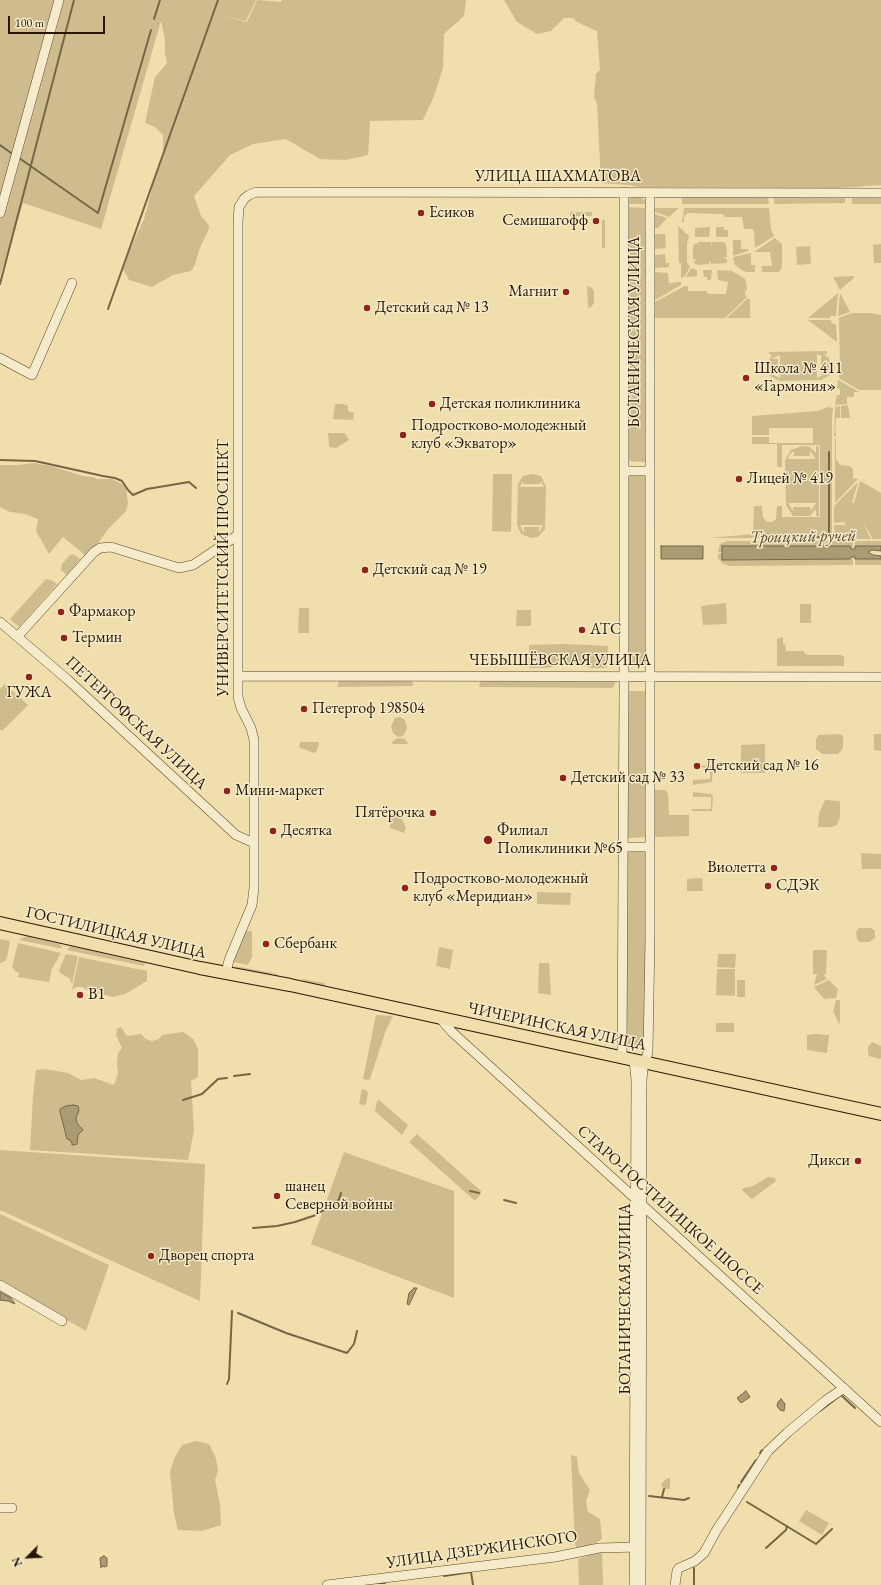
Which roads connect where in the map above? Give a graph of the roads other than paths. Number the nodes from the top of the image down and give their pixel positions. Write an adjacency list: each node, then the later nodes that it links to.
1 (58, 0): 6 (street)
2 (624, 192): 3 (street, УЛИЦА ШАХМАТОВА); 5 (street, УЛИЦА ШАХМАТОВА); 9 (street, БОТАНИЧЕСКАЯ УЛИЦА)
3 (650, 192): 4 (street, УЛИЦА ШАХМАТОВА); 10 (street, БОТАНИЧЕСКАЯ УЛИЦА)
4 (881, 193)
5 (240, 204): 11 (street, УНИВЕРСИТЕТСКИЙ ПРОСПЕКТ)
6 (0, 213)
7 (72, 283): 8 (street)
8 (0, 358)
9 (624, 471): 10 (street); 15 (street, БОТАНИЧЕСКАЯ УЛИЦА)
10 (649, 471): 16 (street, БОТАНИЧЕСКАЯ УЛИЦА)
11 (238, 534): 13 (street); 14 (street, УНИВЕРСИТЕТСКИЙ ПРОСПЕКТ)
12 (0, 622): 13 (street, ПЕТЕРГОФСКАЯ УЛИЦА)
13 (18, 636): 18 (street, ПЕТЕРГОФСКАЯ УЛИЦА)
14 (238, 676): 15 (street, ЧЕБЫШЁВСКАЯ УЛИЦА); 18 (street, УНИВЕРСИТЕТСКИЙ ПРОСПЕКТ)
15 (624, 676): 16 (street, ЧЕБЫШЁВСКАЯ УЛИЦА); 19 (street, БОТАНИЧЕСКАЯ УЛИЦА)
16 (650, 676): 17 (street, ЧЕБЫШЁВСКАЯ УЛИЦА); 20 (street, БОТАНИЧЕСКАЯ УЛИЦА)
17 (881, 677)
18 (254, 843): 22 (street, УНИВЕРСИТЕТСКИЙ ПРОСПЕКТ)
19 (624, 847): 20 (street); 24 (street, БОТАНИЧЕСКАЯ УЛИЦА)
20 (650, 847): 24 (street, БОТАНИЧЕСКАЯ УЛИЦА)
21 (0, 923): 22 (main road, ГОСТИЛИЦКАЯ УЛИЦА)
22 (226, 973): 23 (main road, ЧИЧЕРИНСКАЯ УЛИЦА)
23 (440, 1018): 24 (main road, ЧИЧЕРИНСКАЯ УЛИЦА); 26 (street, СТАРО-ГОСТИЛИЦКОЕ ШОССЕ)
24 (634, 1060): 25 (main road, ЧИЧЕРИНСКАЯ УЛИЦА); 26 (street, БОТАНИЧЕСКАЯ УЛИЦА)
25 (881, 1114)
26 (638, 1201): 29 (street, СТАРО-ГОСТИЛИЦКОЕ ШОССЕ); 33 (street, БОТАНИЧЕСКАЯ УЛИЦА)
27 (0, 1285): 28 (street)
28 (62, 1321)
29 (844, 1388): 30 (street, СТАРО-ГОСТИЛИЦКОЕ ШОССЕ); 37 (street)
30 (881, 1422)
31 (0, 1508): 32 (street)
32 (12, 1508)
33 (638, 1547): 34 (street, УЛИЦА ДЗЕРЖИНСКОГО); 35 (street, БОТАНИЧЕСКАЯ УЛИЦА); 36 (street, БОТАНИЧЕСКАЯ УЛИЦА)
34 (327, 1585)
35 (634, 1585)
36 (641, 1585)
37 (676, 1585)

